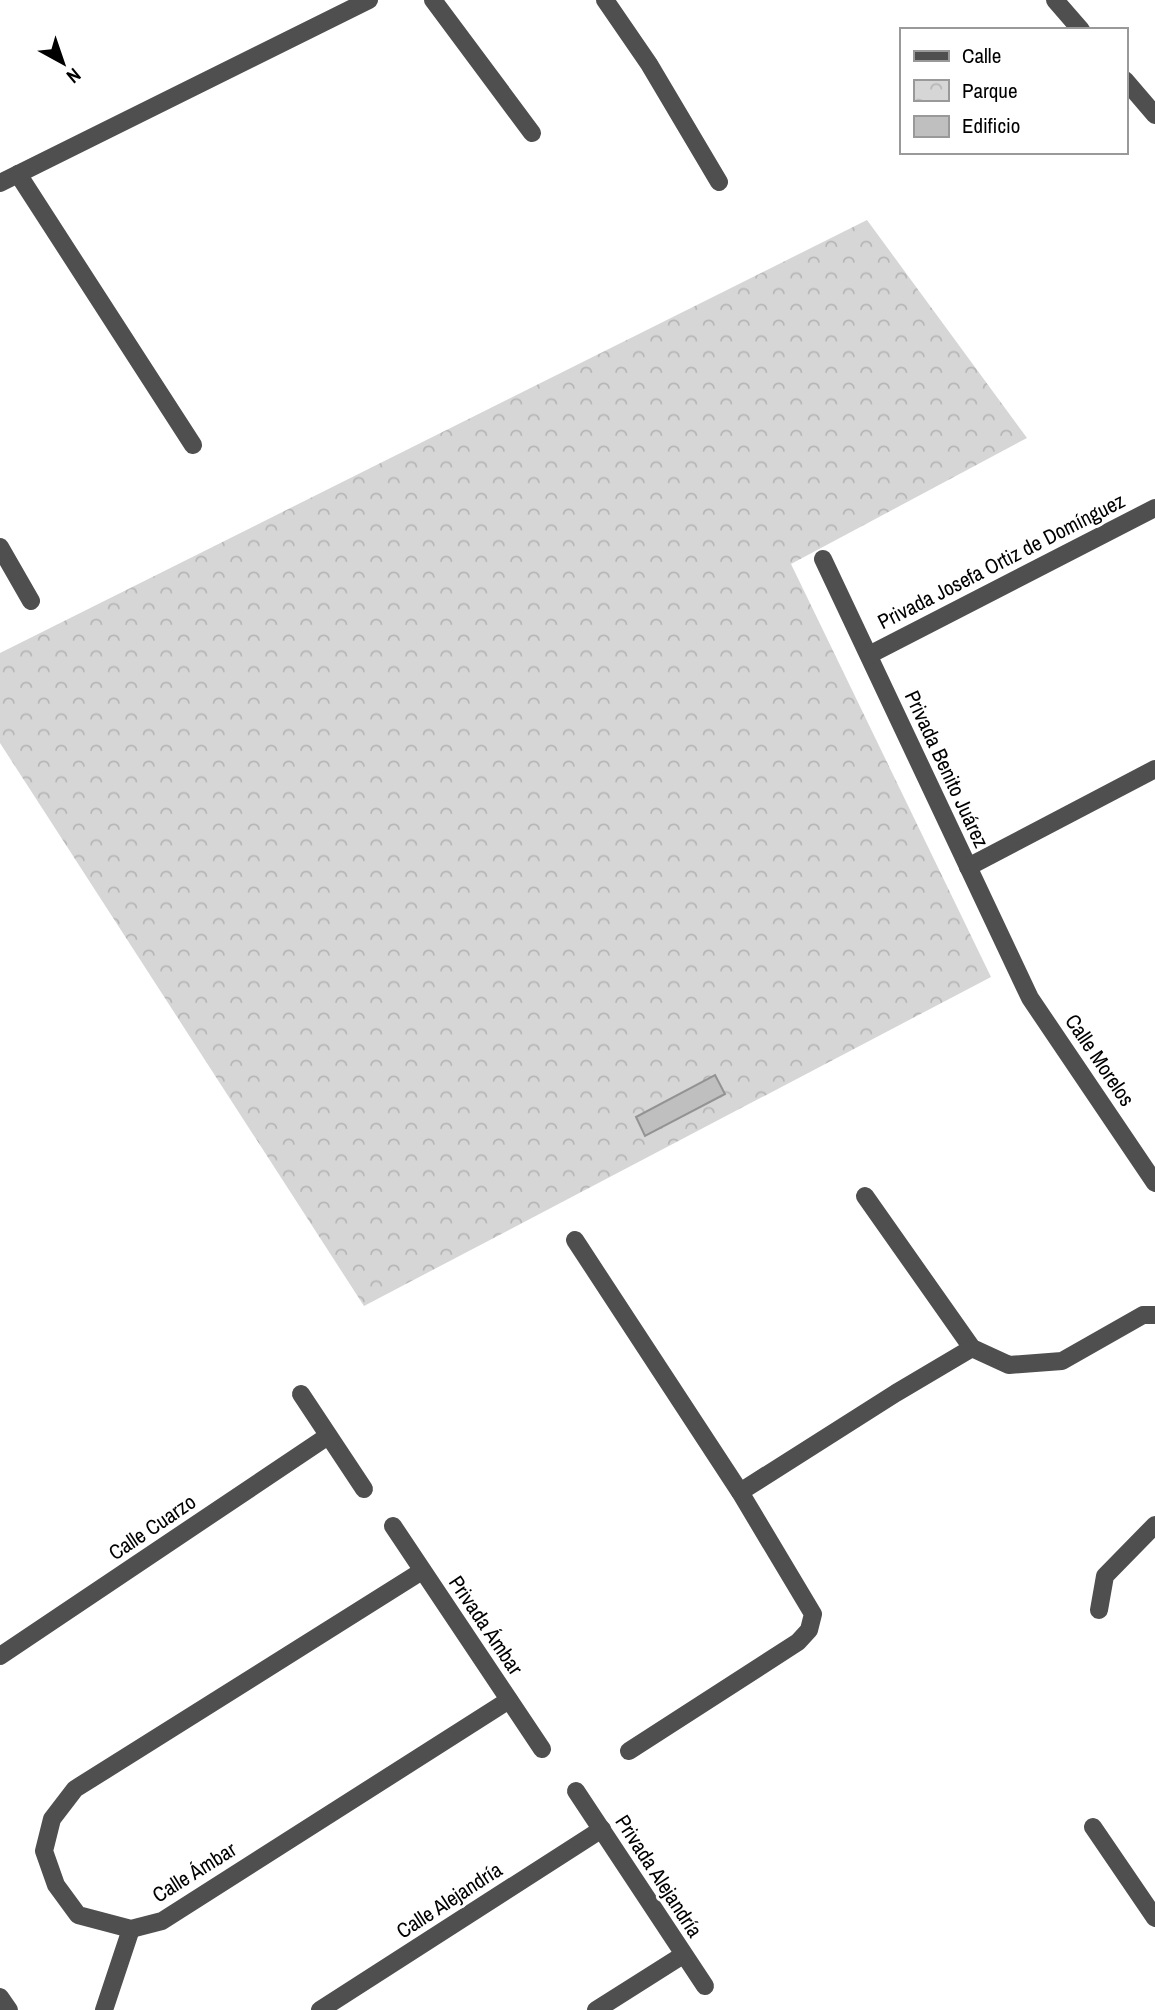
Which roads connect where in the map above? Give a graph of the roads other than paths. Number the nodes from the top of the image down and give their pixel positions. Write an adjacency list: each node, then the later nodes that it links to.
1 (369, 0): 9 (street)
2 (433, 0): 8 (street)
3 (606, 0): 11 (street)
4 (1055, 0): 5 (street)
5 (1079, 28)
6 (1127, 82): 7 (street)
7 (1155, 115)
8 (532, 133)
9 (18, 174): 10 (street); 12 (street)
10 (0, 183)
11 (719, 183)
12 (193, 445)
13 (1155, 508): 17 (street, Privada Josefa Ortiz de Domínguez)
14 (0, 547): 16 (street)
15 (823, 559): 17 (street, Privada Benito Juárez)
16 (30, 601)
17 (869, 655): 19 (street, Privada Benito Juárez)
18 (1155, 769): 19 (street)
19 (968, 866): 20 (street, Privada Benito Juárez)
20 (1030, 998): 21 (street, Calle Morelos)
21 (1155, 1182)
22 (865, 1196): 25 (street)
23 (575, 1240): 29 (street)
24 (1155, 1315): 25 (street)
25 (972, 1348): 29 (street)
26 (301, 1394): 27 (street)
27 (328, 1436): 28 (street); 34 (street, Calle Cuarzo)
28 (364, 1489)
29 (740, 1492): 37 (street)
30 (1155, 1525): 33 (street)
31 (393, 1526): 32 (street, Privada Ámbar)
32 (422, 1571): 35 (street, Privada Ámbar); 42 (street)
33 (1099, 1611)
34 (0, 1656)
35 (509, 1700): 36 (street, Privada Ámbar); 42 (street, Calle Ámbar)
36 (542, 1749)
37 (629, 1751)
38 (576, 1791): 40 (street, Privada Alejandría)
39 (1093, 1827): 41 (street)
40 (602, 1829): 43 (street, Privada Alejandría); 48 (street, Calle Alejandría)
41 (1155, 1918)
42 (131, 1929): 47 (street)
43 (683, 1955): 44 (street, Privada Alejandría); 49 (street)
44 (705, 1986)
45 (0, 1997): 46 (street)
46 (9, 2010)
47 (104, 2010)
48 (320, 2010)
49 (596, 2010)

